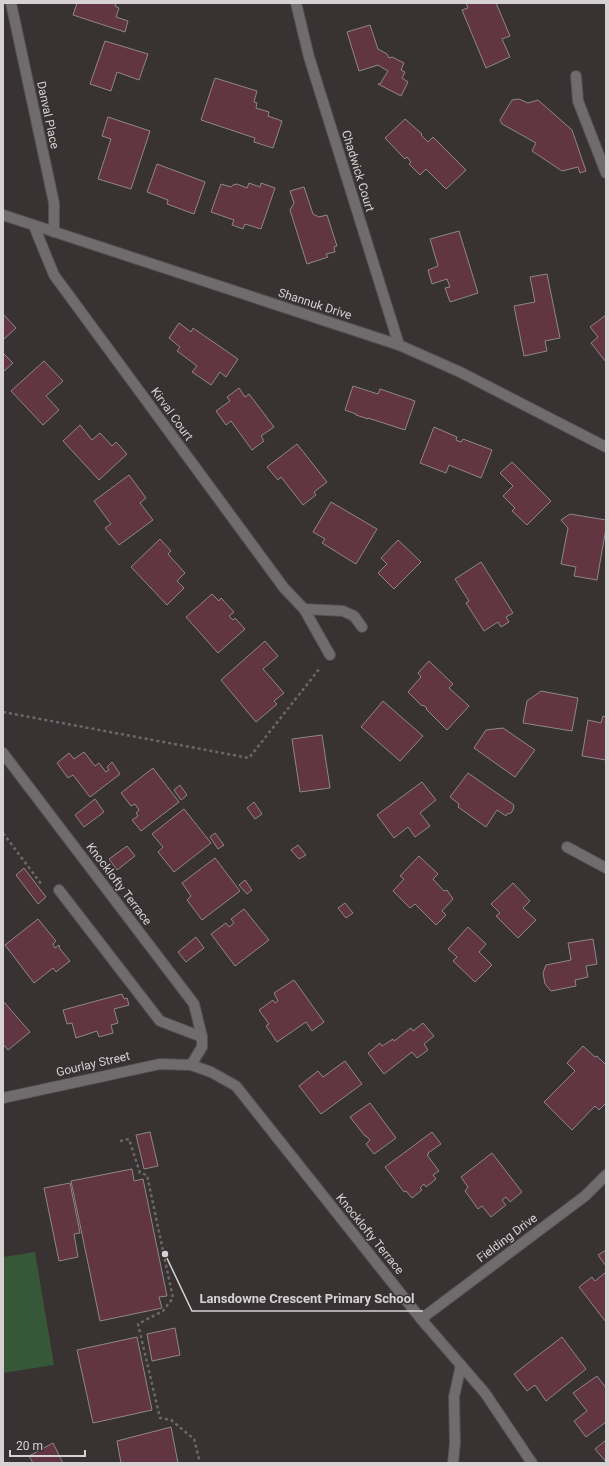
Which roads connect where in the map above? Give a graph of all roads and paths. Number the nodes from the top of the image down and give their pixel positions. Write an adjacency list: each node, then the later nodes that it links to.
1 (11, 3): 7 (street, Danval Place)
2 (296, 3): 8 (street, Chadwick Court)
3 (576, 76): 4 (street)
4 (606, 173)
5 (3, 215): 6 (street, Shannuk Drive)
6 (34, 226): 7 (street, Shannuk Drive); 10 (street, Kirval Court)
7 (54, 232): 8 (street, Shannuk Drive)
8 (399, 345): 9 (street, Shannuk Drive)
9 (606, 447)
10 (304, 609): 11 (street); 12 (street, Kirval Court)
11 (362, 627)
12 (330, 655): 13 (path)
13 (3, 712)
14 (3, 753): 19 (street, Knocklofty Terrace)
15 (3, 833): 18 (path)
16 (567, 847): 17 (street)
17 (606, 868)
18 (59, 890): 19 (street)
19 (202, 1037): 20 (street, Knocklofty Terrace)
20 (191, 1065): 21 (street, Gourlay Street); 24 (street, Knocklofty Terrace)
21 (3, 1098)
22 (120, 1141): 26 (path)
23 (606, 1175): 24 (street, Fielding Drive)
24 (421, 1319): 25 (street, Knocklofty Terrace)
25 (461, 1364): 27 (street); 28 (street, Knocklofty Terrace)
26 (200, 1463)
27 (453, 1463)
28 (532, 1463)

